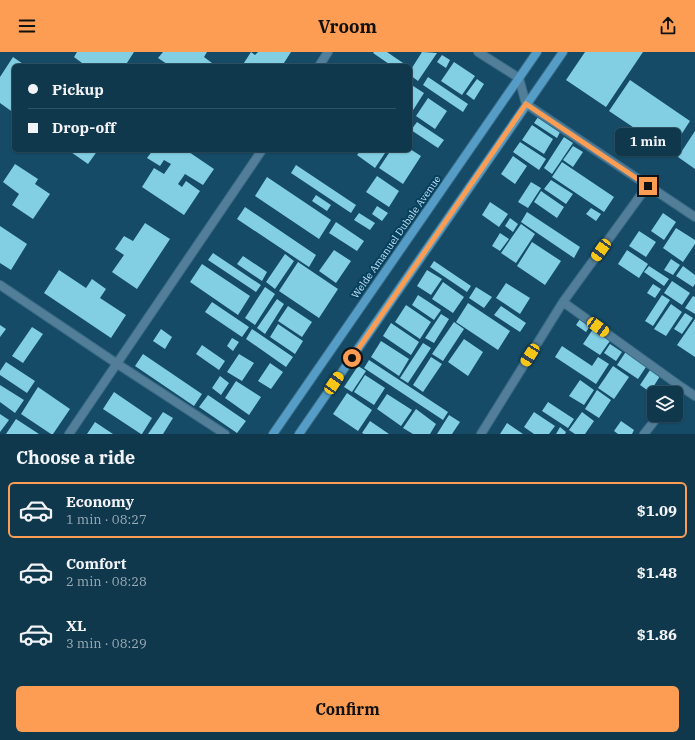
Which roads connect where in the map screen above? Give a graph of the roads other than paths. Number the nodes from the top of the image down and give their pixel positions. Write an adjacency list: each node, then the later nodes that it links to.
1 (328, 52): 5 (street)
2 (478, 52): 6 (street)
3 (537, 52): 6 (main road, Welde Amanuel Dubale Avenue)
4 (563, 52): 7 (main road)
5 (320, 64)
6 (519, 78): 7 (street); 20 (main road, Welde Amanuel Dubale Avenue)
7 (526, 104): 9 (street); 21 (main road)
8 (261, 152): 13 (street)
9 (648, 186): 10 (street); 12 (street)
10 (695, 217)
11 (0, 285): 13 (street)
12 (563, 302): 14 (street); 22 (street)
13 (116, 363): 18 (street); 19 (street)
14 (673, 386)
15 (683, 392): 16 (street)
16 (695, 396)
17 (653, 422): 23 (street)
18 (69, 434)
19 (225, 434)
20 (272, 434)
21 (299, 434)
22 (481, 434)
23 (644, 434)

